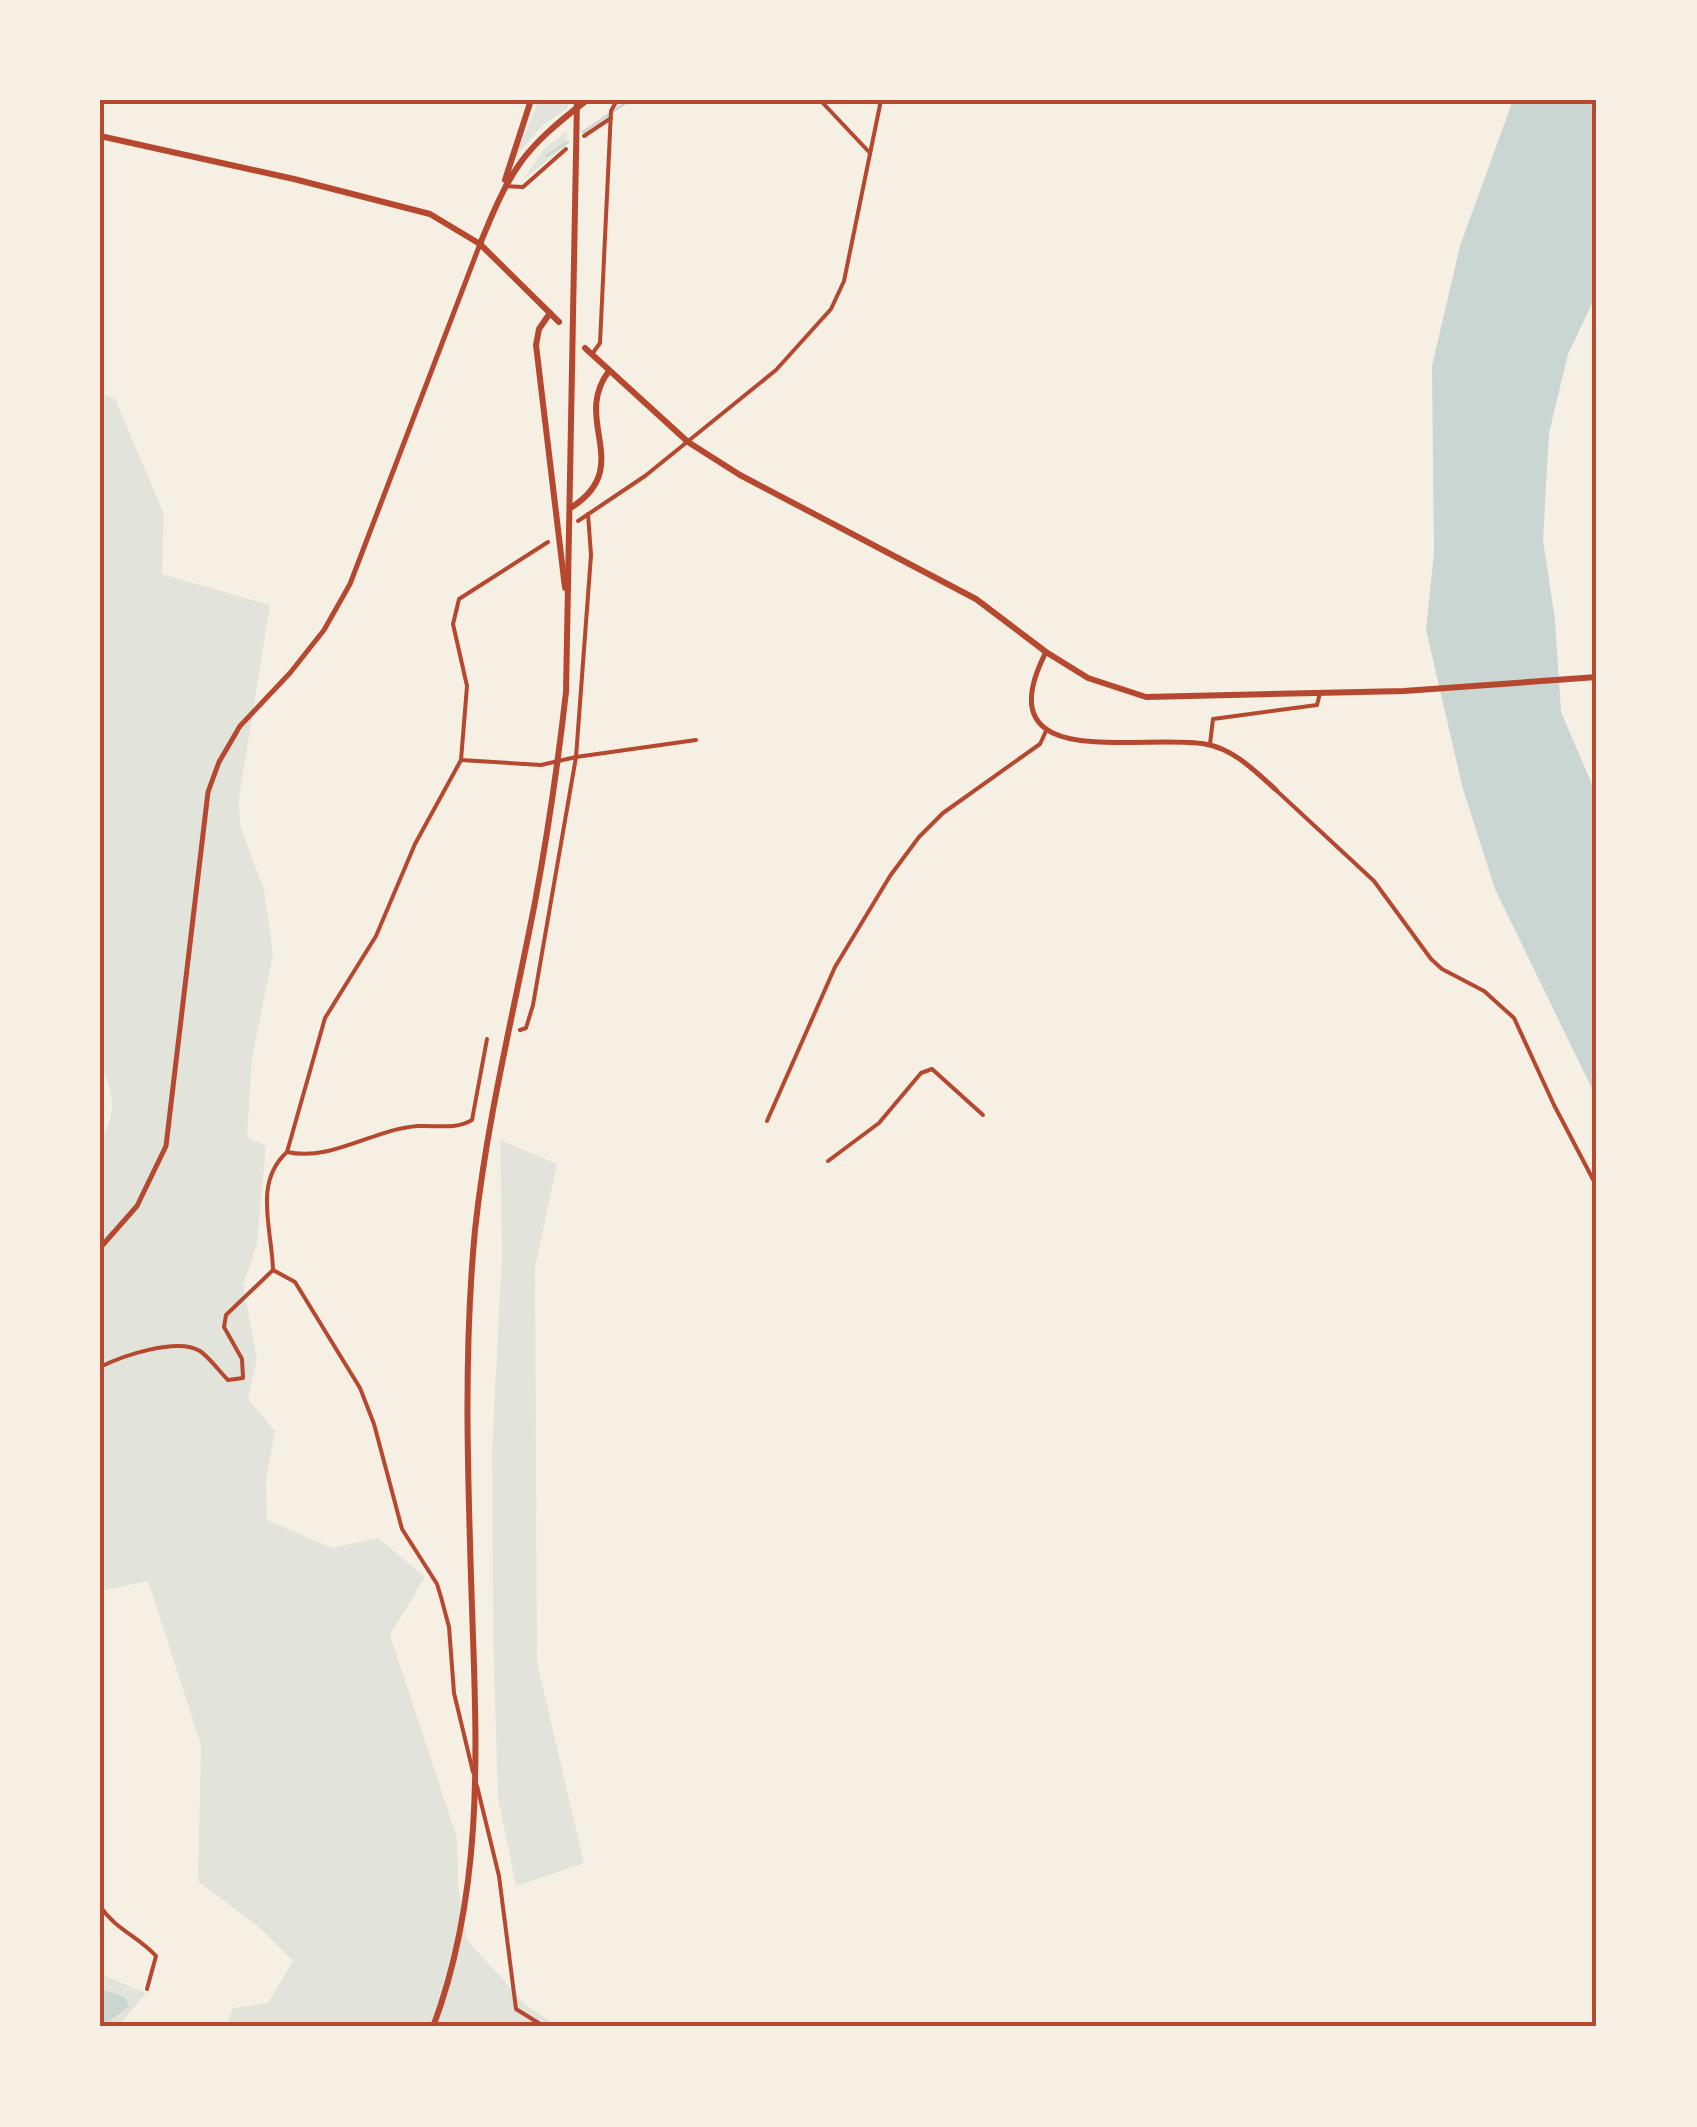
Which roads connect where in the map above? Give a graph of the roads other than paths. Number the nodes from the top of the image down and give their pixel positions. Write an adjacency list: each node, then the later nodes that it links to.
1 (530, 100): 12 (main road)
2 (576, 100): 20 (main road)
3 (587, 100): 12 (main road)
4 (617, 100): 7 (street)
5 (820, 100): 11 (street)
6 (881, 100): 11 (street)
7 (611, 115): 9 (street); 17 (street)
8 (100, 136): 13 (main road)
9 (584, 136)
10 (566, 149): 12 (street)
11 (870, 152): 19 (street)
12 (504, 186): 13 (main road)
13 (480, 244): 14 (main road); 41 (street)
14 (550, 313): 15 (main road); 24 (main road)
15 (559, 322)
16 (586, 348): 17 (main road)
17 (592, 354): 18 (main road)
18 (609, 371): 19 (main road); 20 (main road)
19 (688, 442): 21 (street); 25 (main road)
20 (571, 508): 24 (main road)
21 (588, 514): 22 (street); 31 (street)
22 (578, 521)
23 (548, 542): 32 (street)
24 (568, 609): 46 (main road)
25 (1046, 652): 27 (main road); 28 (street)
26 (1597, 677): 27 (main road)
27 (1320, 693): 30 (street)
28 (1046, 731): 30 (street); 37 (street)
29 (696, 740): 31 (street)
30 (1210, 744): 33 (street)
31 (576, 757): 32 (street); 34 (street)
32 (461, 760): 38 (street)
33 (1276, 790): 40 (street)
34 (520, 1030)
35 (487, 1040): 38 (street)
36 (983, 1115): 39 (street)
37 (767, 1121)
38 (287, 1152): 42 (street)
39 (828, 1161)
40 (1597, 1187)
41 (100, 1248)
42 (273, 1270): 43 (street); 47 (street)
43 (100, 1367)
44 (100, 1906): 45 (street)
45 (147, 1988)
46 (433, 2027)
47 (546, 2027)

